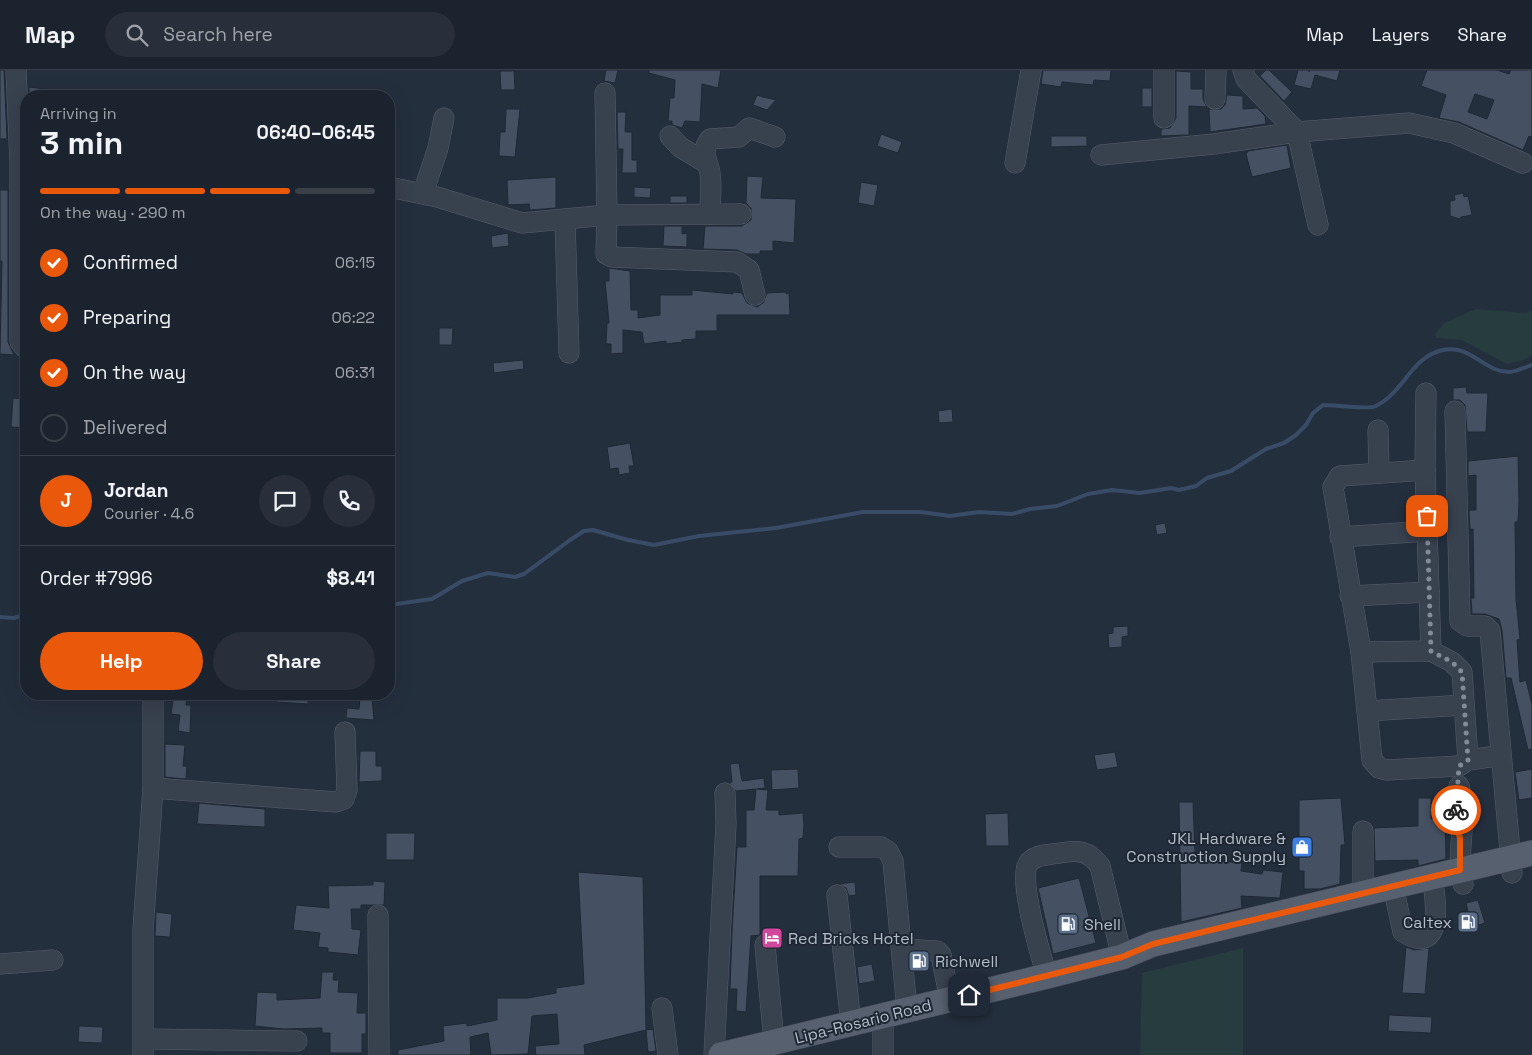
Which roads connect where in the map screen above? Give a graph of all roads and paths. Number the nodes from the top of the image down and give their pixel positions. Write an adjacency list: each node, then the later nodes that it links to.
1 (16, 70): 15 (street)
2 (1031, 70): 18 (street)
3 (1164, 70): 9 (street)
4 (1216, 70): 7 (street)
5 (1243, 70): 10 (street)
6 (605, 93): 23 (street)
7 (1215, 99)
8 (444, 118): 20 (street)
9 (1164, 118)
10 (1297, 132): 13 (street); 17 (street); 25 (street)
11 (670, 136): 16 (street)
12 (775, 136): 16 (street)
13 (1101, 155)
14 (20, 162): 27 (street)
15 (20, 162)
16 (705, 162): 21 (street)
17 (1523, 162)
18 (1014, 163)
19 (395, 188): 20 (street)
20 (423, 193): 24 (street)
21 (710, 214): 22 (street); 23 (street)
22 (741, 214)
23 (608, 216): 24 (street); 26 (street)
24 (565, 220): 28 (street)
25 (1318, 225)
26 (755, 295)
27 (20, 342)
28 (569, 353)
29 (1426, 392): 32 (street)
30 (1455, 411): 50 (street)
31 (1378, 430): 33 (street)
32 (1425, 470): 33 (street); 34 (street)
33 (1379, 472): 35 (street)
34 (1428, 531): 35 (street); 36 (street)
35 (1340, 537): 37 (street)
36 (1429, 592): 37 (street); 38 (street)
37 (1350, 596): 39 (street)
38 (1431, 651): 39 (street); 41 (street)
39 (1361, 652): 42 (street)
40 (153, 700): 46 (street)
41 (1464, 705): 42 (street); 45 (street)
42 (1367, 711): 45 (street)
43 (345, 732): 46 (street)
44 (1490, 757): 45 (street)
45 (1462, 770): 51 (street)
46 (153, 788): 70 (street)
47 (725, 793): 73 (street)
48 (1364, 831): 53 (street)
49 (838, 847): 58 (street)
50 (1521, 863): 51 (main road, Lipa-Rosario Road)
51 (1461, 877): 52 (main road, Lipa-Rosario Road); 53 (main road, Lipa-Rosario Road)
52 (1434, 890): 55 (main road, Lipa-Rosario Road); 55 (street)
53 (1363, 893): 59 (main road, Lipa-Rosario Road)
54 (837, 895): 67 (street)
55 (1396, 900): 59 (main road, Lipa-Rosario Road)
56 (378, 914): 71 (street)
57 (765, 945): 69 (street)
58 (902, 949): 63 (street); 65 (street)
59 (1122, 957): 62 (main road, Lipa-Rosario Road); 62 (street)
60 (53, 960): 61 (street)
61 (0, 964)
62 (1047, 976): 63 (main road, Lipa-Rosario Road)
63 (950, 1000): 65 (main road, Lipa-Rosario Road)
64 (662, 1008): 72 (street)
65 (908, 1010): 66 (main road, Lipa-Rosario Road)
66 (883, 1016): 67 (main road, Lipa-Rosario Road); 75 (street)
67 (851, 1024): 69 (main road, Lipa-Rosario Road)
68 (298, 1041): 70 (street)
69 (774, 1042): 74 (main road, Lipa-Rosario Road)
70 (144, 1047)
71 (379, 1055)
72 (668, 1055)
73 (714, 1055)
74 (721, 1055)
75 (882, 1055)

